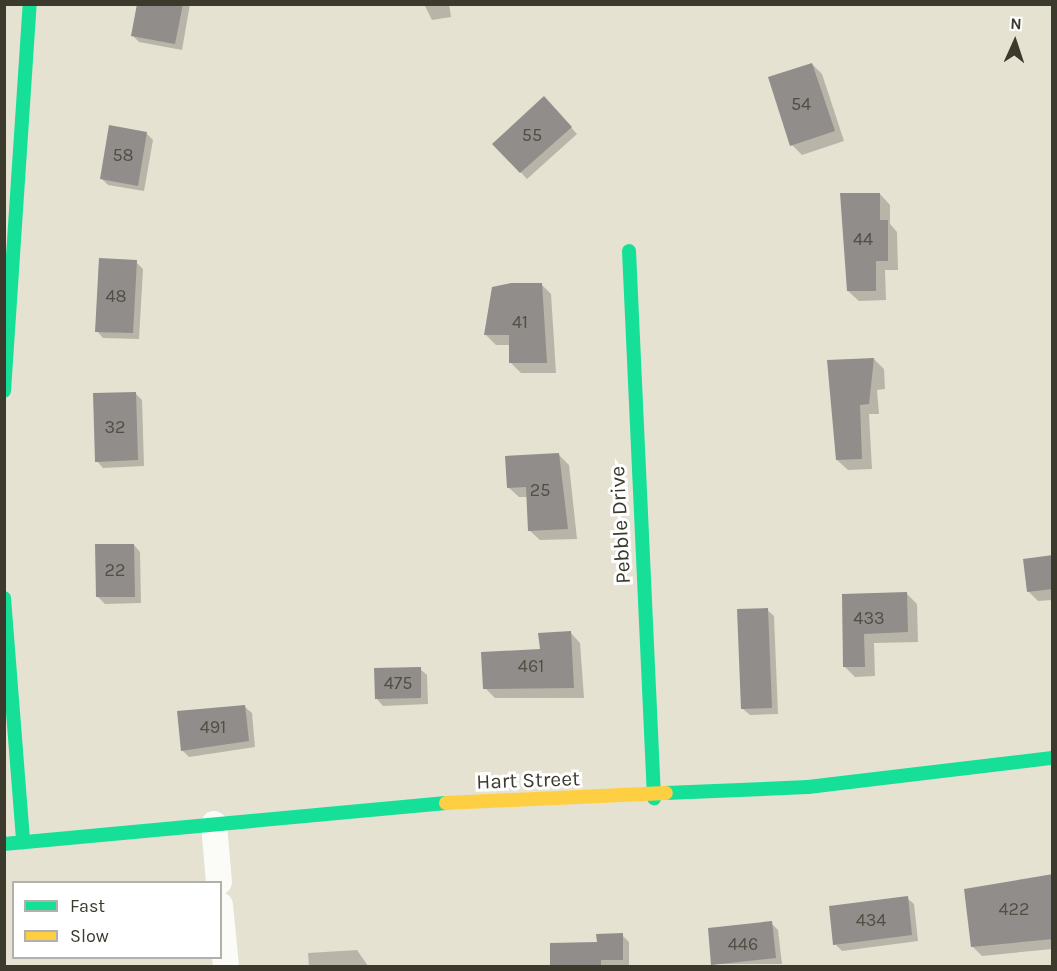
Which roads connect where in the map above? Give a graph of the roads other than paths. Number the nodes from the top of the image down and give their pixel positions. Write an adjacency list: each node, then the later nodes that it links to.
1 (30, 4): 3 (street)
2 (629, 251): 6 (street, Pebble Drive)
3 (4, 391)
4 (4, 598): 8 (street)
5 (1053, 758): 6 (street, Hart Street)
6 (654, 798): 7 (street, Hart Street)
7 (214, 824): 8 (street, Hart Street); 10 (street)
8 (22, 842): 9 (street, Hart Street)
9 (4, 844)
10 (219, 881)
11 (222, 925): 12 (street)
12 (226, 966)

